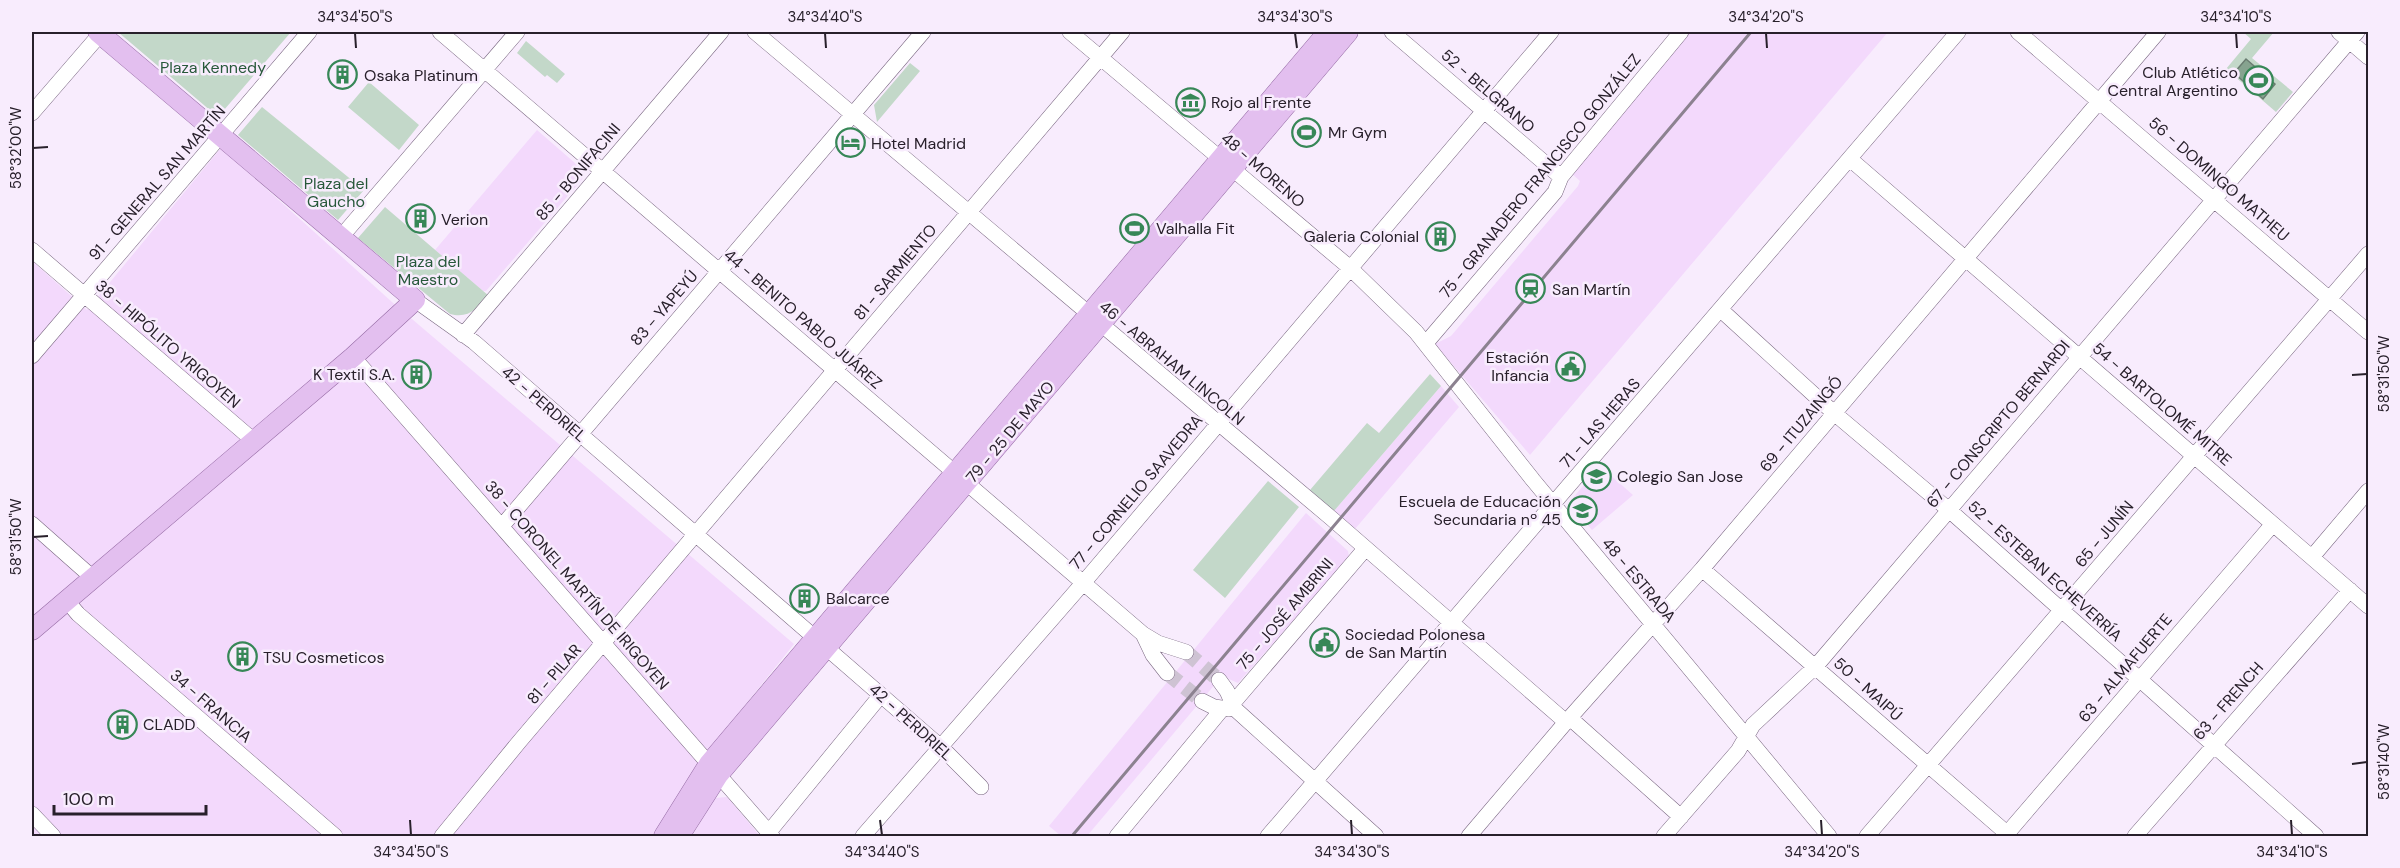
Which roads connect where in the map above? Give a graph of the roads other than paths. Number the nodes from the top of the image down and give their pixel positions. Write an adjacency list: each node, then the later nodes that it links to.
1 (100, 32): 24 (street); 26 (main road, 42 - PERDRIEL)
2 (309, 32): 26 (street, 91 - GENERAL SAN MARTÍN)
3 (440, 32): 21 (street, 44 - BENITO PABLO JUÁREZ)
4 (517, 32): 21 (street)
5 (721, 32): 29 (street, 85 - BONIFACINI)
6 (755, 32): 25 (street, 46 - ABRAHAM LINCOLN)
7 (923, 32): 25 (street, 83 - YAPEYÚ)
8 (1070, 32): 19 (street, 48 - MORENO)
9 (1122, 32): 19 (street, 81 - SARMIENTO)
10 (1328, 32): 28 (main road, 79 - 25 DE MAYO)
11 (1348, 32): 28 (main road, 79 - 25 DE MAYO)
12 (1392, 32): 23 (street, 52 - BELGRANO)
13 (1551, 32): 23 (street, 77 - CORNELIO SAAVEDRA)
14 (1681, 32): 30 (street, 75 - GRANADERO FRANCISCO GONZÁLEZ)
15 (1958, 32): 27 (street, 71 - LAS HERAS)
16 (2018, 32): 22 (street, 56 - DOMINGO MATHEU)
17 (2157, 32): 22 (street, 69 - ITUZAINGÓ)
18 (2348, 35): 20 (street); 31 (street, 67 - CONSCRIPTO BERNARDI)
19 (1100, 57): 28 (street, 48 - MORENO); 32 (street, 81 - SARMIENTO)
20 (2368, 57)
21 (484, 69): 29 (street, 44 - BENITO PABLO JUÁREZ); 33 (street)
22 (2099, 100): 31 (street, 56 - DOMINGO MATHEU); 36 (street, 69 - ITUZAINGÓ)
23 (1483, 111): 30 (street, 52 - BELGRANO); 37 (street, 77 - CORNELIO SAAVEDRA)
24 (32, 113)
25 (853, 116): 32 (street, 46 - ABRAHAM LINCOLN); 38 (street, 83 - YAPEYÚ)
26 (221, 136): 33 (main road, 42 - PERDRIEL); 39 (street, 91 - GENERAL SAN MARTÍN)
27 (1850, 159): 36 (street, 54 - BARTOLOMÉ MITRE); 42 (street, 71 - LAS HERAS)
28 (1228, 162): 37 (street, 48 - MORENO); 43 (main road, 79 - 25 DE MAYO)
29 (602, 171): 38 (street, 44 - BENITO PABLO JUÁREZ); 45 (street, 85 - BONIFACINI)
30 (1561, 177): 46 (street, 75 - GRANADERO FRANCISCO GONZÁLEZ)
31 (2215, 199): 40 (street, 56 - DOMINGO MATHEU); 47 (street, 67 - CONSCRIPTO BERNARDI)
32 (969, 213): 43 (street, 46 - ABRAHAM LINCOLN); 50 (street, 81 - SARMIENTO)
33 (341, 237): 41 (main road, 42 - PERDRIEL)
34 (32, 250): 39 (street, 38 - HIPÓLITO YRIGOYEN)
35 (2368, 254): 40 (street, 65 - JUNÍN)
36 (1965, 257): 47 (street, 54 - BARTOLOMÉ MITRE); 51 (street, 69 - ITUZAINGÓ)
37 (1349, 267): 46 (street, 48 - MORENO); 52 (street, 77 - CORNELIO SAAVEDRA)
38 (719, 271): 50 (street, 44 - BENITO PABLO JUÁREZ); 53 (street, 83 - YAPEYÚ)
39 (84, 295): 48 (street, 91 - GENERAL SAN MARTÍN); 54 (street, 38 - HIPÓLITO YRIGOYEN)
40 (2330, 299): 44 (street, 56 - DOMINGO MATHEU); 55 (street, 65 - JUNÍN)
41 (415, 300): 45 (street, 42 - PERDRIEL); 49 (main road)
42 (1721, 310): 51 (street, 52 - ESTEBAN ECHEVERRÍA); 58 (street, 71 - LAS HERAS)
43 (1094, 320): 52 (street, 46 - ABRAHAM LINCOLN); 56 (main road, 79 - 25 DE MAYO)
44 (2368, 332)
45 (463, 335): 53 (street, 42 - PERDRIEL)
46 (1426, 343): 58 (street, 48 - ESTRADA)
47 (2079, 355): 55 (street, 54 - BARTOLOMÉ MITRE); 59 (street, 67 - CONSCRIPTO BERNARDI)
48 (32, 356)
49 (353, 357): 54 (main road); 62 (street, 38 - CORONEL MARTÍN DE IRIGOYEN)
50 (835, 370): 56 (street, 44 - BENITO PABLO JUÁREZ); 63 (street, 81 - SARMIENTO)
51 (1834, 413): 59 (street, 52 - ESTEBAN ECHEVERRÍA); 66 (street, 69 - ITUZAINGÓ)
52 (1217, 424): 64 (street, 46 - ABRAHAM LINCOLN); 68 (street, 77 - CORNELIO SAAVEDRA)
53 (579, 435): 62 (street, 83 - YAPEYÚ); 63 (street, 42 - PERDRIEL)
54 (254, 441): 67 (main road)
55 (2194, 456): 61 (street, 54 - BARTOLOMÉ MITRE); 72 (street, 65 - JUNÍN)
56 (960, 479): 68 (street, 44 - BENITO PABLO JUÁREZ); 77 (main road, 79 - 25 DE MAYO)
57 (2368, 491): 65 (street)
58 (1553, 504): 73 (street, 71 - LAS HERAS); 74 (street, 48 - ESTRADA)
59 (1949, 510): 72 (street, 52 - ESTEBAN ECHEVERRÍA); 80 (street, 67 - CONSCRIPTO BERNARDI)
60 (32, 524): 67 (street)
61 (2272, 524): 65 (street, 54 - BARTOLOMÉ MITRE); 82 (street, 63 - ALMAFUERTE)
62 (502, 526): 78 (street, 38 - CORONEL MARTÍN DE IRIGOYEN)
63 (694, 535): 77 (street, 42 - PERDRIEL); 78 (street, 81 - PILAR)
64 (1365, 549): 73 (street, 46 - ABRAHAM LINCOLN); 86 (street, 75 - JOSÉ AMBRINI)
65 (2312, 557): 69 (street, 54 - BARTOLOMÉ MITRE)
66 (1702, 569): 74 (street, 69 - ITUZAINGÓ); 80 (street, 50 - MAIPÚ)
67 (93, 578): 70 (main road)
68 (1084, 582): 76 (street, 44 - BENITO PABLO JUÁREZ); 90 (street, 77 - CORNELIO SAAVEDRA)
69 (2350, 590): 71 (street, 54 - BARTOLOMÉ MITRE); 89 (street, 63 - FRENCH)
70 (67, 601): 75 (main road); 100 (street, 34 - FRANCIA)
71 (2368, 606)
72 (2063, 610): 82 (street, 52 - ESTEBAN ECHEVERRÍA); 91 (street, 65 - JUNÍN)
73 (1450, 624): 87 (street, 46 - ABRAHAM LINCOLN); 93 (street, 71 - LAS HERAS)
74 (1652, 624): 87 (street, 69 - ITUZAINGÓ); 88 (street, 48 - ESTRADA)
75 (32, 630)
76 (1143, 634): 79 (street, 44 - BENITO PABLO JUÁREZ); 81 (street, 44 - BENITO PABLO JUÁREZ)
77 (821, 642): 84 (street, 42 - PERDRIEL); 92 (main road, 79 - 25 DE MAYO)
78 (605, 643): 92 (street, 38 - CORONEL MARTÍN DE IRIGOYEN); 101 (street, 81 - PILAR)
79 (1186, 652)
80 (1816, 666): 88 (street, 67 - CONSCRIPTO BERNARDI); 91 (street, 50 - MAIPÚ)
81 (1167, 673)
82 (2139, 679): 89 (street, 52 - ESTEBAN ECHEVERRÍA); 98 (street, 63 - ALMAFUERTE)
83 (1219, 680): 86 (street)
84 (881, 695): 90 (street, 42 - PERDRIEL); 97 (street)
85 (1202, 701): 86 (street)
86 (1230, 707): 93 (street); 105 (street, 75 - JOSÉ AMBRINI)
87 (1568, 720): 96 (street, 46 - ABRAHAM LINCOLN); 108 (street, 69 - ITUZAINGÓ)
88 (1746, 737): 96 (street, 67 - CONSCRIPTO BERNARDI); 110 (street, 48 - ESTRADA)
89 (2212, 747): 112 (street, 63 - FRENCH); 113 (street, 52 - ESTEBAN ECHEVERRÍA)
90 (942, 748): 94 (street, 42 - PERDRIEL); 104 (street, 77 - CORNELIO SAAVEDRA)
91 (1929, 768): 98 (street, 50 - MAIPÚ); 111 (street, 65 - JUNÍN)
92 (713, 769): 97 (street, 38 - CORONEL MARTÍN DE IRIGOYEN); 102 (main road, 79 - 25 DE MAYO); 103 (main road, 79 - 25 DE MAYO)
93 (1315, 780): 106 (street, 71 - LAS HERAS); 107 (street)
94 (981, 787)
95 (32, 814): 99 (street)
96 (1681, 817): 109 (street, 67 - CONSCRIPTO BERNARDI)
97 (771, 834)
98 (2008, 836)
99 (53, 837)
100 (335, 837)
101 (442, 837)
102 (664, 837)
103 (679, 837)
104 (864, 837)
105 (1116, 837)
106 (1268, 837)
107 (1376, 837)
108 (1469, 837)
109 (1664, 837)
110 (1829, 837)
111 (1867, 837)
112 (2135, 837)
113 (2316, 837)

